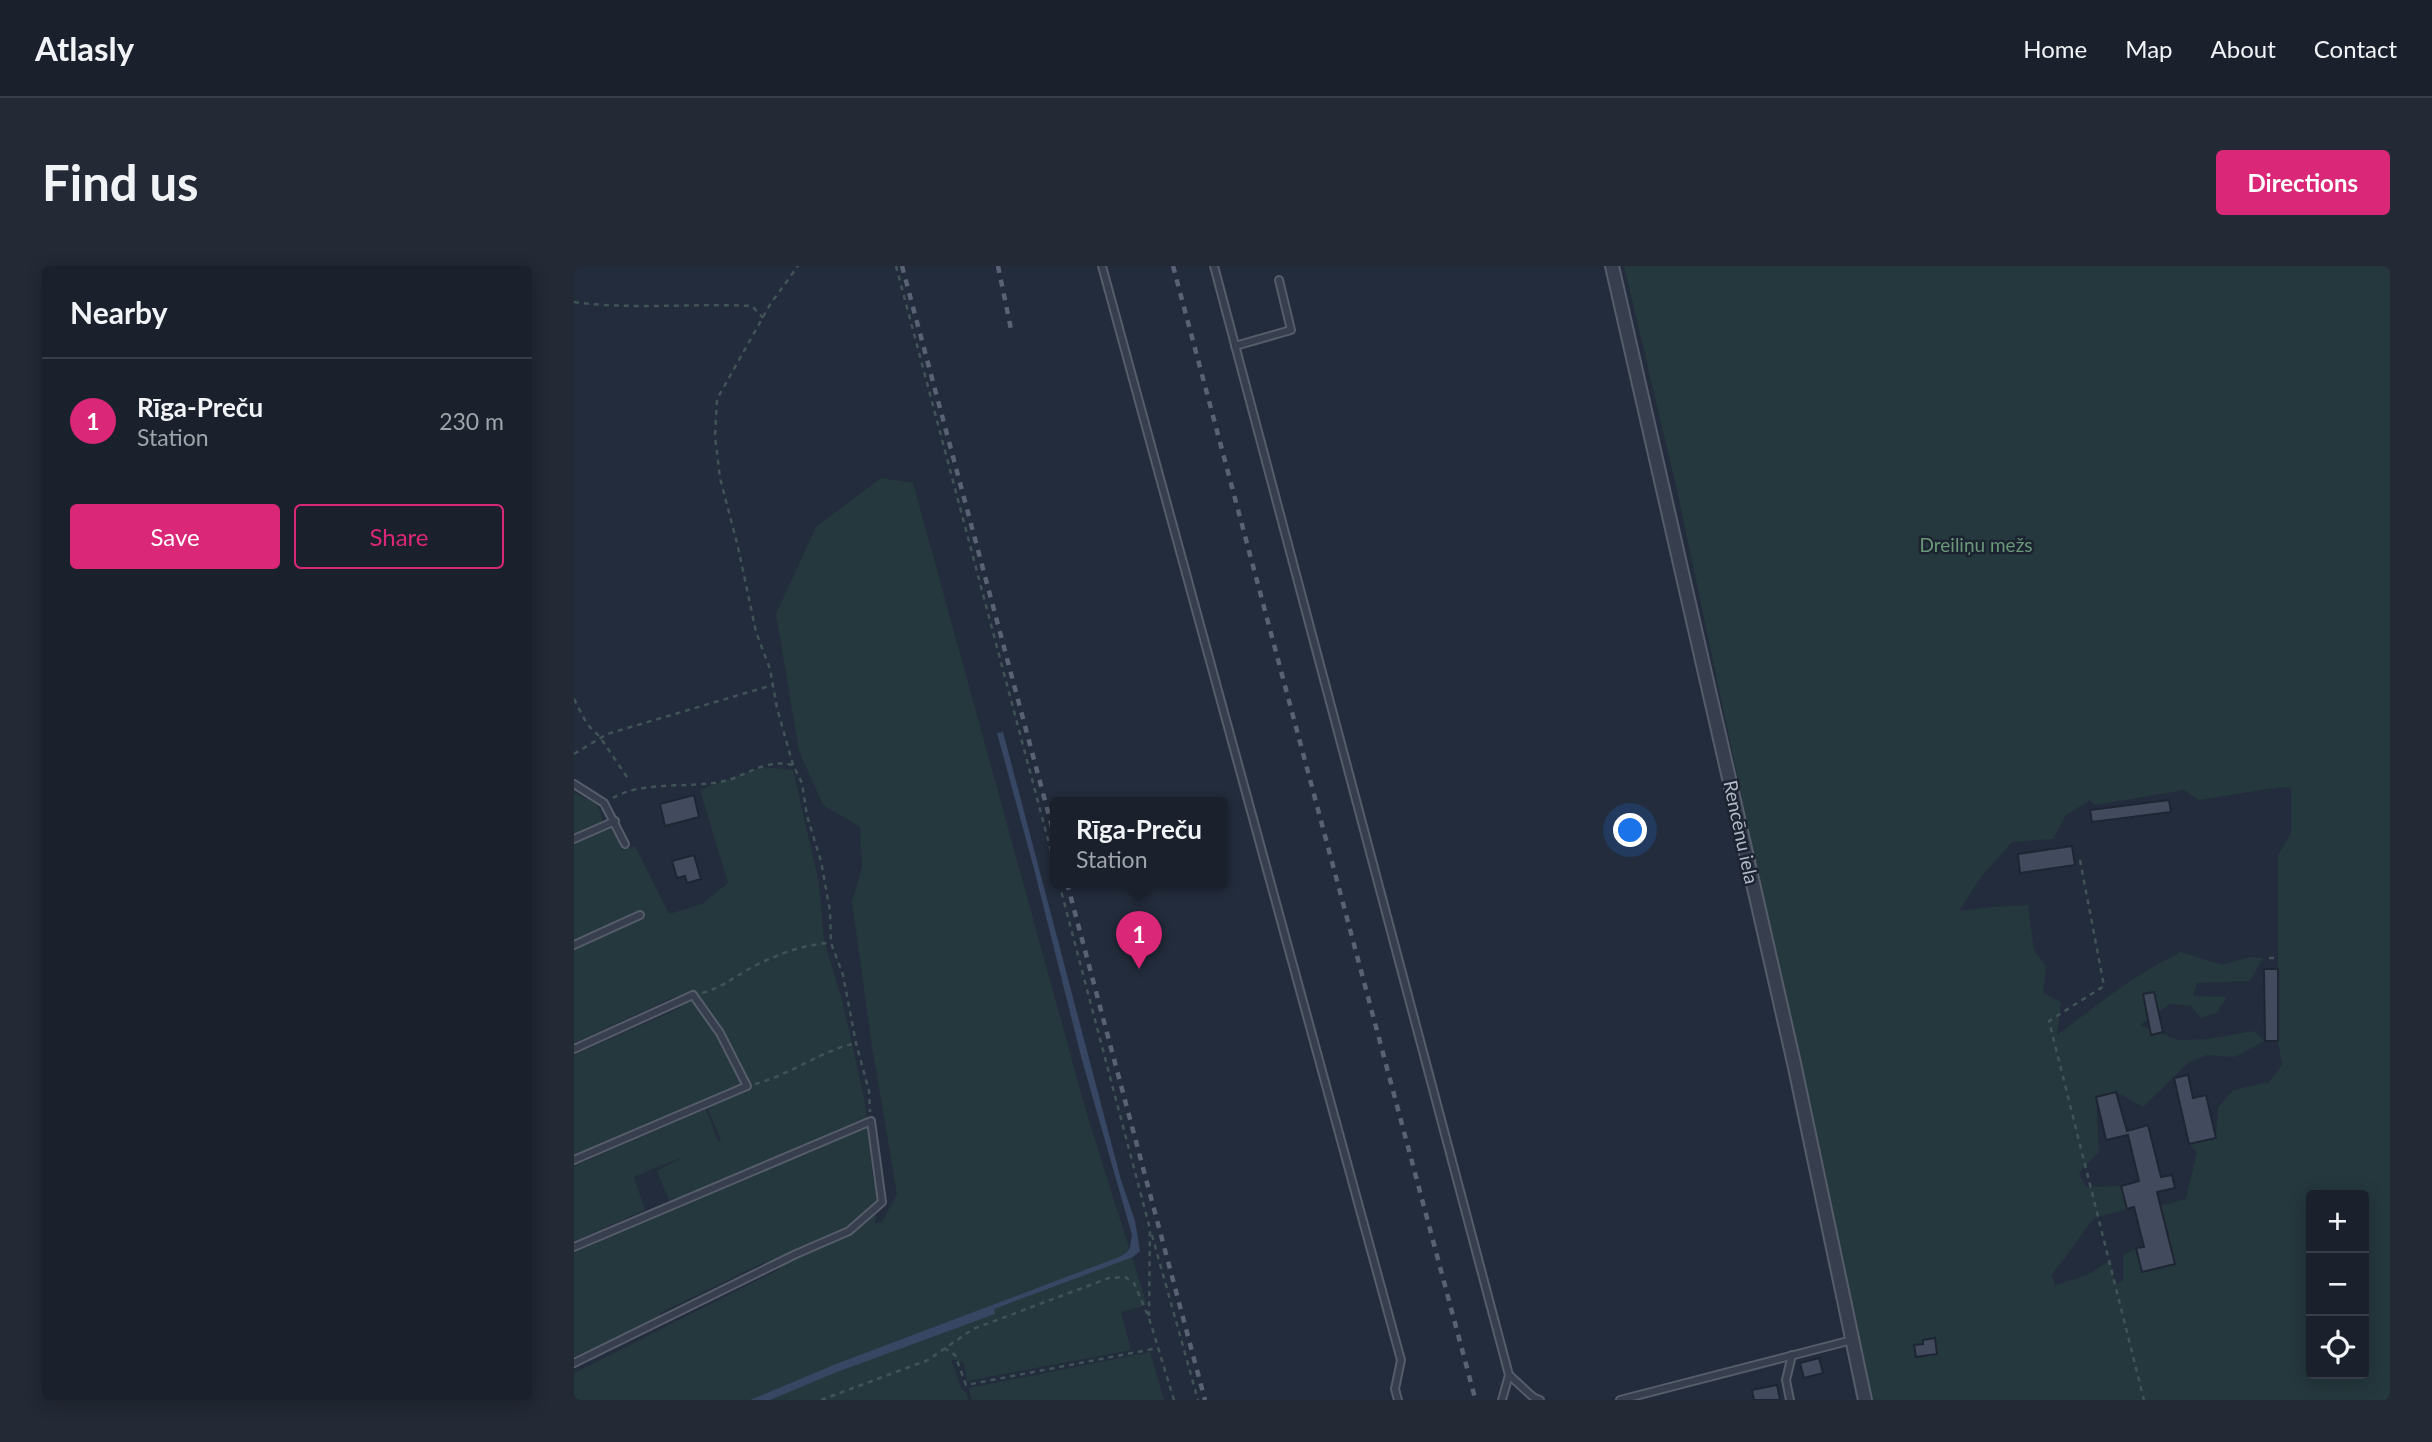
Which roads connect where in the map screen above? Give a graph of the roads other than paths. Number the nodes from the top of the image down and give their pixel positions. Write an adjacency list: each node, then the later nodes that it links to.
1 (1102, 266): 19 (lane)
2 (1214, 266): 5 (lane)
3 (1612, 266): 15 (street, Rencēnu iela)
4 (1279, 280): 5 (lane)
5 (1236, 346): 18 (lane)
6 (574, 784): 7 (lane)
7 (615, 821): 8 (lane); 9 (lane)
8 (574, 839)
9 (625, 844)
10 (640, 915): 11 (lane)
11 (574, 945)
12 (574, 1049): 13 (lane)
13 (574, 1160)
14 (574, 1247): 17 (lane)
15 (1852, 1340): 16 (lane); 24 (street, Rencēnu iela)
16 (1792, 1355): 22 (lane); 23 (lane)
17 (574, 1363)
18 (1509, 1375): 20 (lane); 21 (lane)
19 (1398, 1400)
20 (1502, 1400)
21 (1540, 1400)
22 (1620, 1400)
23 (1790, 1400)
24 (1865, 1400)

